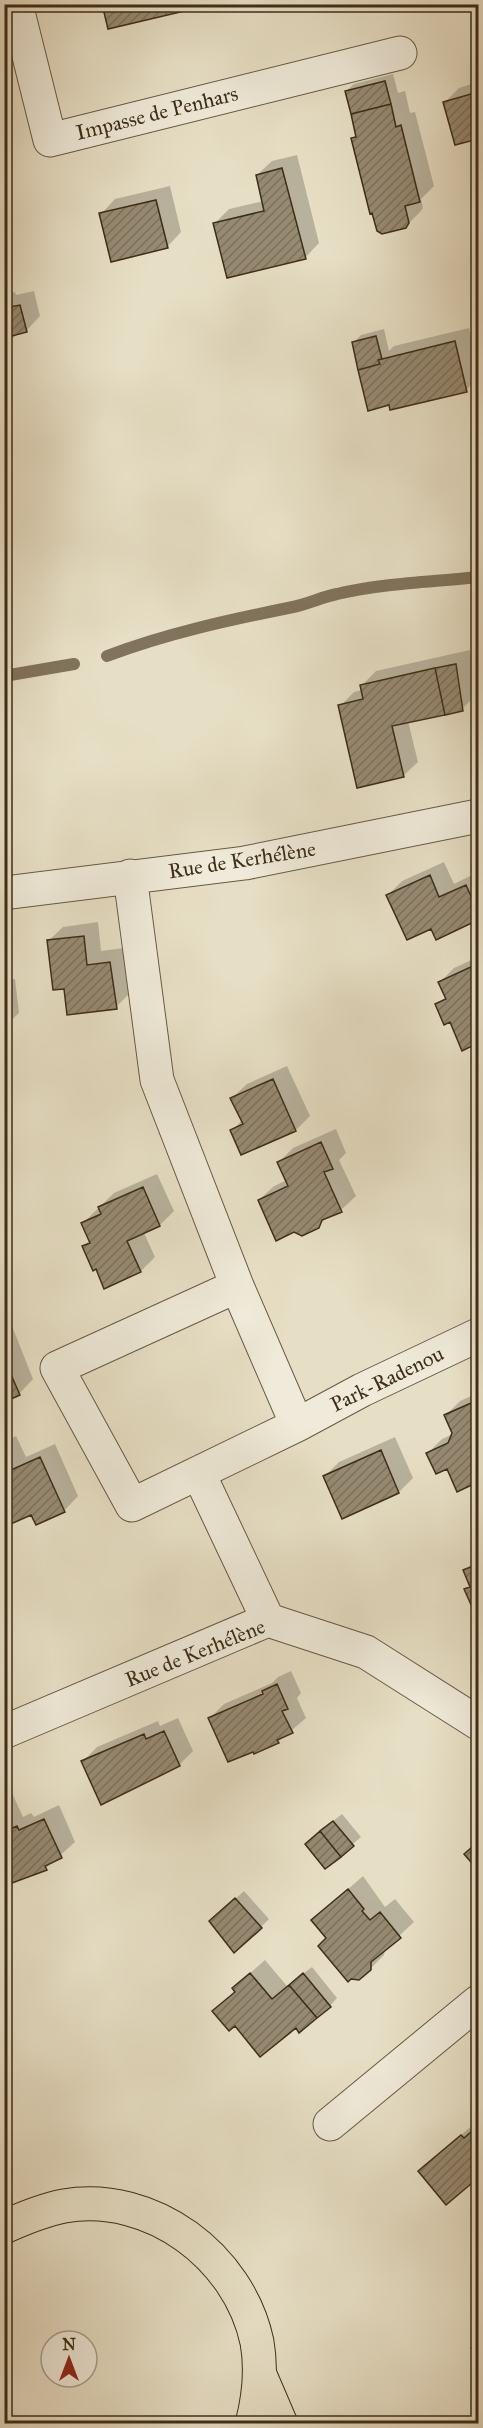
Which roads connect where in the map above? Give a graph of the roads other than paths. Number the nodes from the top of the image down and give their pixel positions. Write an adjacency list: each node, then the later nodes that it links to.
1 (16, 4): 2 (street, Impasse de Penhars)
2 (400, 53)
3 (478, 816): 4 (street, Rue de Kerhélène)
4 (130, 876): 5 (street, Rue de Kerhélène); 6 (street)
5 (4, 893)
6 (237, 1286): 8 (street); 9 (street, Park-Radenou)
7 (478, 1335): 8 (street, Park-Radenou)
8 (297, 1425): 9 (street, Park-Radenou)
9 (199, 1474): 10 (street)
10 (268, 1620): 11 (street, Rue de Kerhélène); 12 (street, Rue de Kerhélène)
11 (478, 1723)
12 (4, 1732)
13 (478, 2002): 14 (street)
14 (330, 2124)
15 (19, 2216): 16 (main road); 17 (main road)
16 (4, 2227)
17 (260, 2374): 18 (main road); 19 (main road)
18 (252, 2424)
19 (281, 2424)

